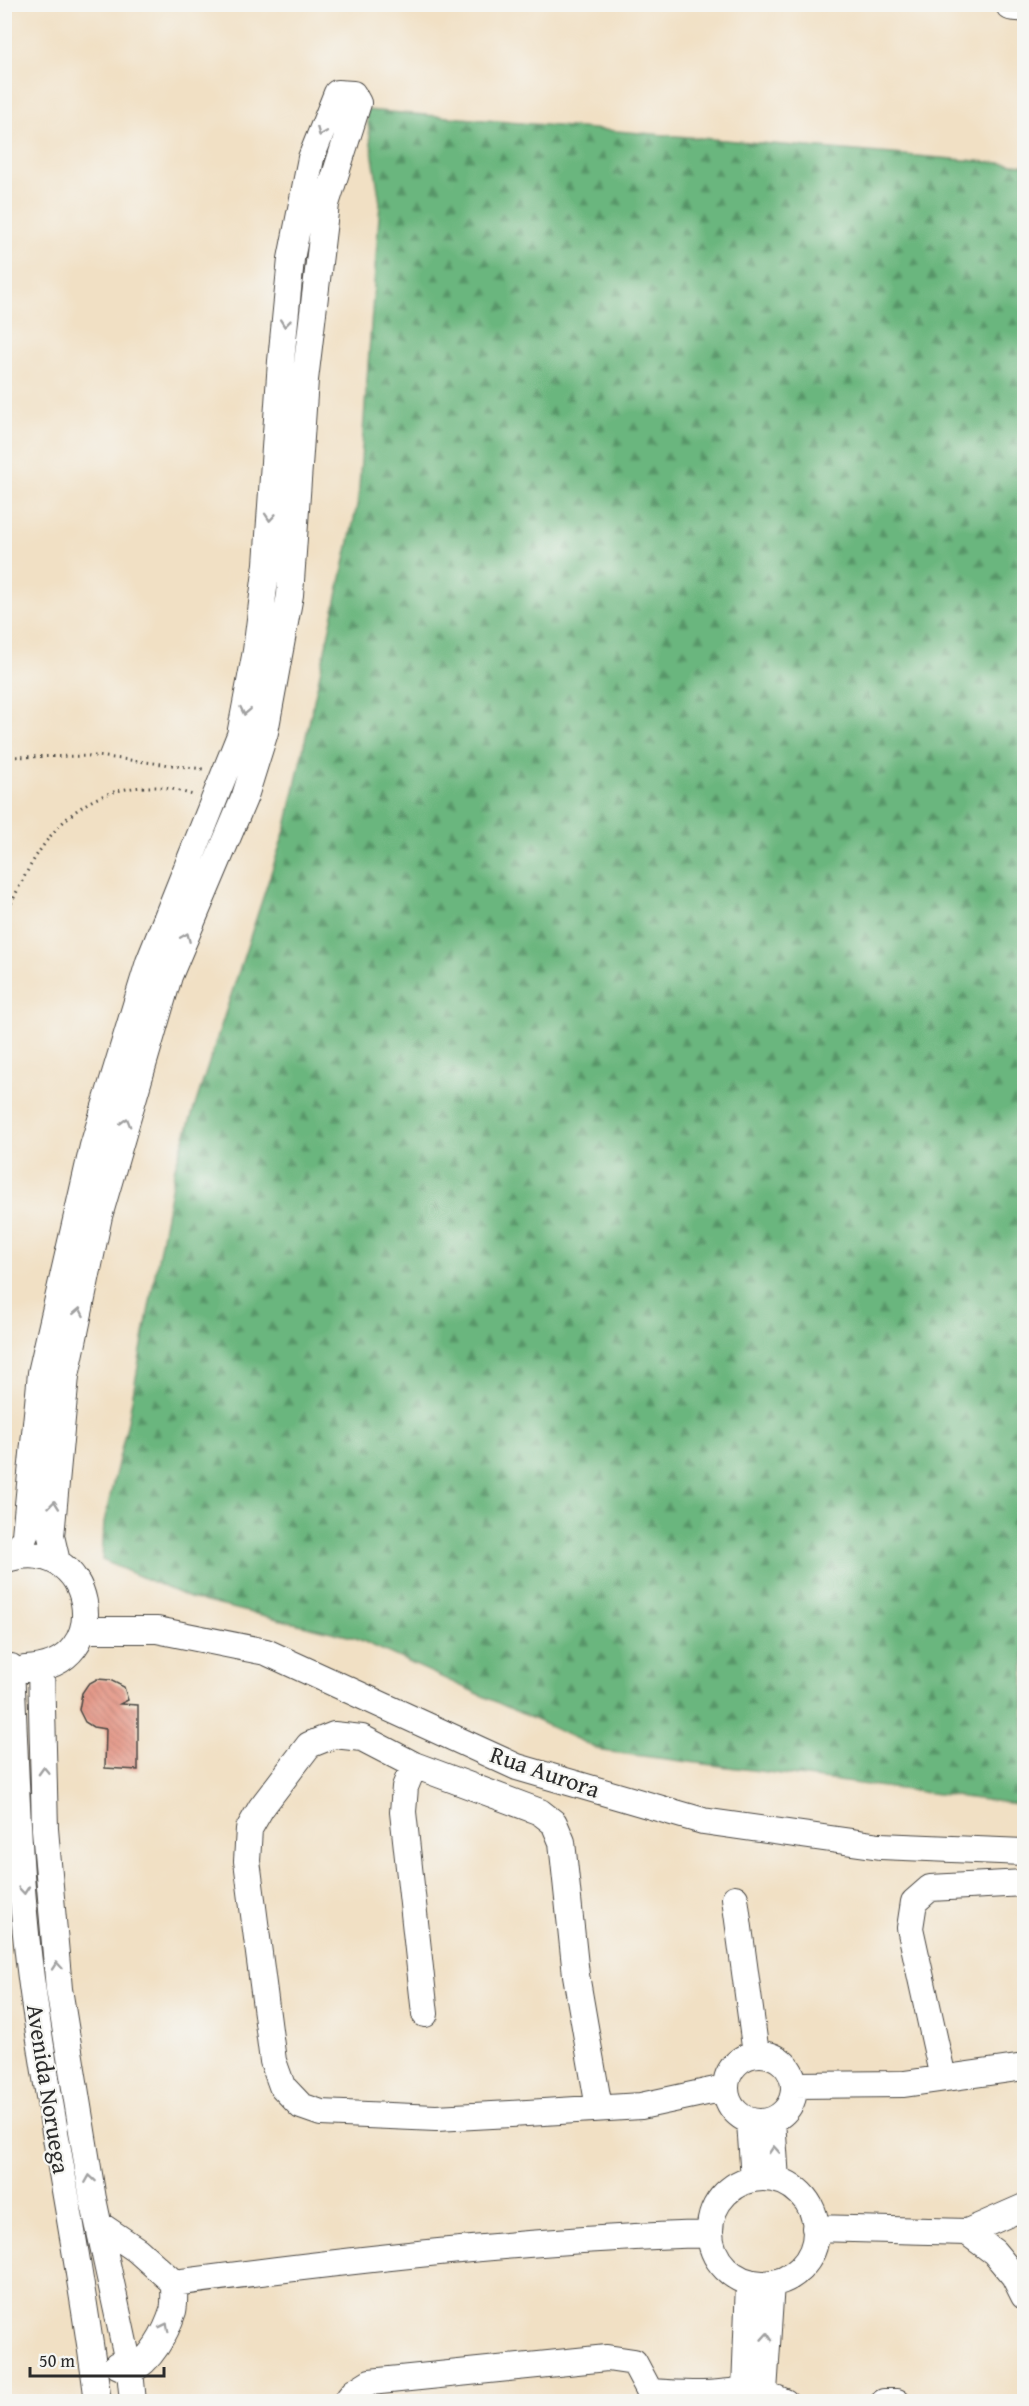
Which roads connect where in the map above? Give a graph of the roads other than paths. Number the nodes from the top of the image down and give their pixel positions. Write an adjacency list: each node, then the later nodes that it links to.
1 (1012, 4): 2 (main road)
2 (1024, 5)
3 (10, 1557): 4 (street); 4 (street, one-way to 3)
4 (57, 1562): 5 (street)
5 (84, 1630): 7 (street, Avenida Noruega); 9 (street, Rua Aurora)
6 (8, 1665): 7 (street, Avenida Noruega); 12 (street, Avenida Noruega, one-way to 12)
7 (40, 1668): 21 (street, Avenida Noruega, one-way to 7)
8 (414, 1765): 13 (street); 19 (street); 19 (street)
9 (1024, 1851)
10 (1024, 1883): 16 (street)
11 (735, 1898): 14 (street)
12 (36, 2011): 21 (street); 28 (street, Avenida Noruega)
13 (425, 2014)
14 (756, 2054): 17 (street); 18 (street)
15 (1024, 2067): 16 (street)
16 (943, 2078): 17 (street)
17 (794, 2085): 20 (street)
18 (725, 2088): 19 (street); 20 (street)
19 (599, 2108)
20 (761, 2121): 22 (street)
21 (81, 2124): 24 (street, Avenida Noruega, one-way to 21)
22 (765, 2180): 25 (street); 27 (street)
23 (1024, 2207): 26 (street)
24 (100, 2226): 30 (street); 32 (street, Avenida Noruega)
25 (815, 2228): 26 (street); 29 (street)
26 (967, 2232): 31 (street)
27 (710, 2234): 29 (street); 30 (street)
28 (72, 2236): 32 (street); 35 (street, Avenida Noruega)
29 (760, 2282): 33 (street)
30 (174, 2283): 32 (street, one-way to 30)
31 (1024, 2296)
32 (130, 2371): 36 (street, Avenida Noruega)
33 (764, 2394): 34 (street)
34 (650, 2397): 37 (street)
35 (98, 2402)
36 (133, 2402)
37 (346, 2402)
38 (884, 2402): 39 (street)
39 (897, 2402)

